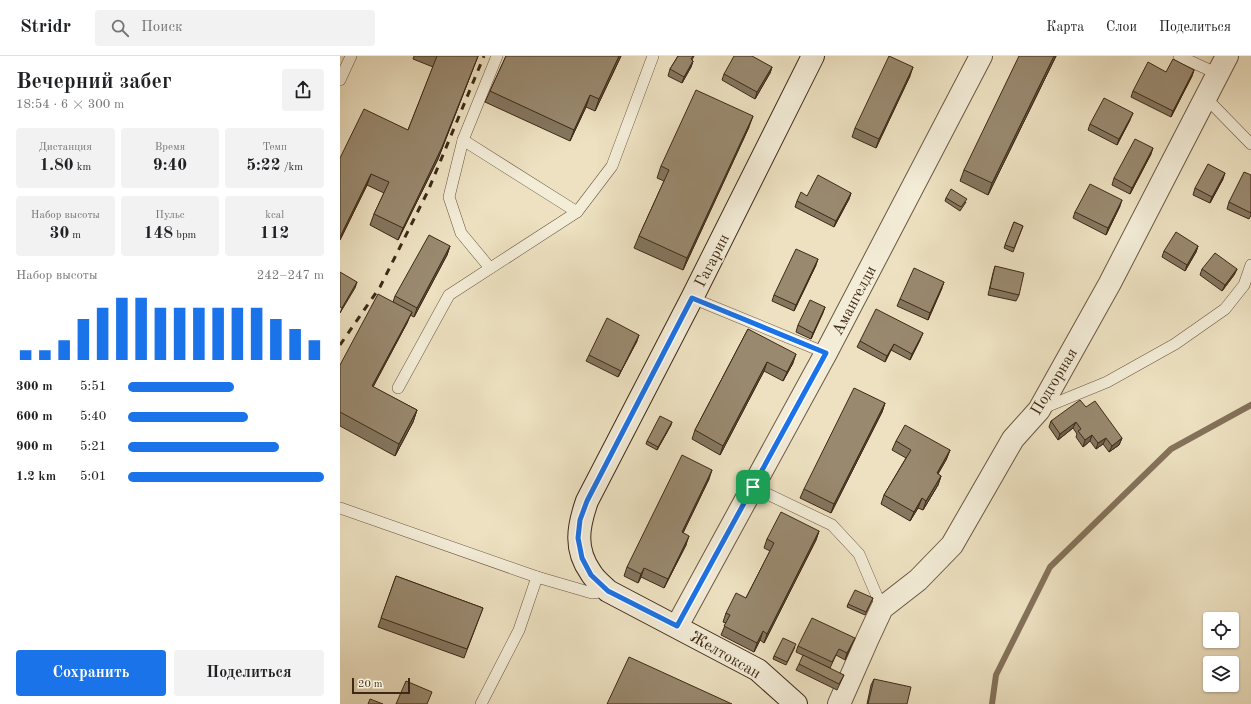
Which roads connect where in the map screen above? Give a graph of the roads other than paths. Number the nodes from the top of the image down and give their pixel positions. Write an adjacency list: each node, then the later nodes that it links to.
1 (351, 56): 8 (lane)
2 (497, 56): 10 (lane)
3 (653, 56): 12 (lane)
4 (813, 56): 15 (street, Гагарин)
5 (981, 56): 16 (street, Амангелди)
6 (1179, 56): 7 (lane)
7 (1223, 65): 9 (street, Подгорная)
8 (340, 80)
9 (1206, 98): 11 (lane); 18 (street, Подгорная)
10 (463, 140): 12 (lane); 14 (lane)
11 (1251, 144)
12 (577, 212): 14 (lane)
13 (1251, 265): 18 (lane)
14 (490, 268): 17 (lane)
15 (692, 298): 16 (lane); 22 (street, Гагарин)
16 (826, 353): 19 (street, Амангелди)
17 (398, 388)
18 (1039, 410): 23 (street, Подгорная)
19 (753, 487): 23 (lane); 24 (street, Амангелди)
20 (340, 508): 21 (lane)
21 (537, 577): 22 (lane); 25 (lane)
22 (608, 591): 24 (street, Желтоксан)
23 (882, 608): 27 (street, Подгорная)
24 (677, 626): 26 (street, Желтоксан)
25 (482, 704)
26 (796, 704)
27 (839, 704)

